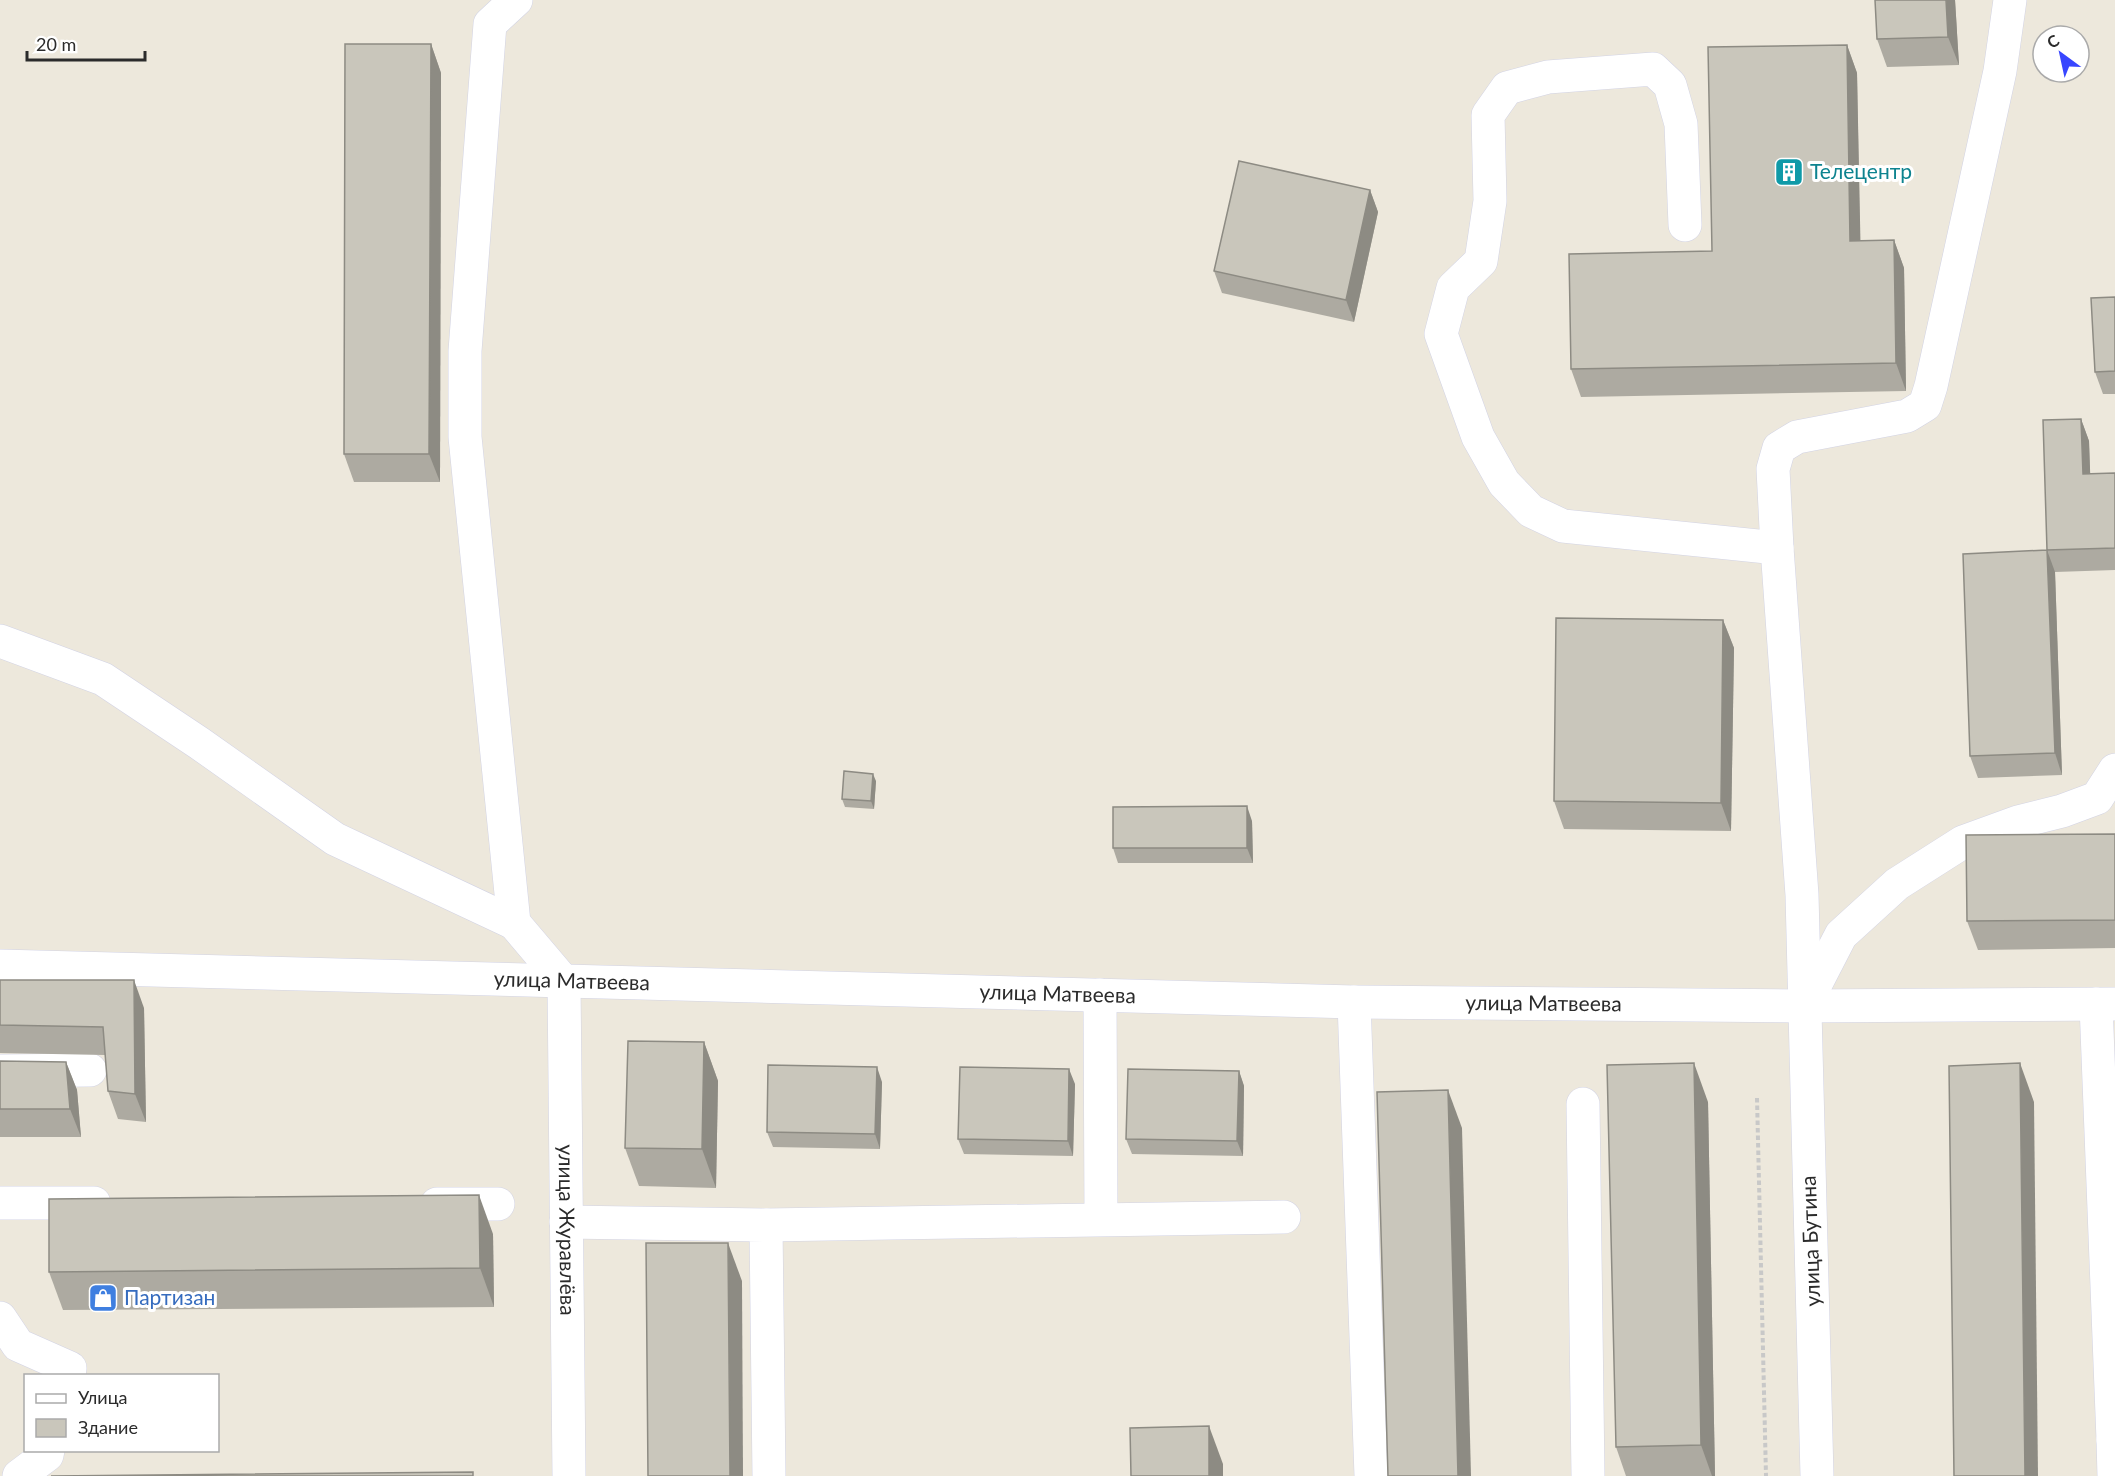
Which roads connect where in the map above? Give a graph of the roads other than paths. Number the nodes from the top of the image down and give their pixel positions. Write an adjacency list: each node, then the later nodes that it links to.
1 (516, 0): 3 (street)
2 (2010, 0): 5 (street, улица Бутина)
3 (490, 12): 8 (street)
4 (1684, 225): 5 (street)
5 (1777, 548): 14 (street, улица Бутина)
6 (0, 641): 8 (street)
7 (2115, 770): 14 (street)
8 (514, 923): 10 (street)
9 (0, 966): 10 (street, улица Матвеева)
10 (564, 982): 11 (street, улица Матвеева); 25 (street, улица Журавлёва)
11 (1100, 995): 12 (street, улица Матвеева); 24 (street)
12 (1354, 1002): 14 (street, улица Матвеева); 34 (street)
13 (2106, 1004): 14 (street, улица Матвеева); 18 (street)
14 (1804, 1006): 36 (street, улица Бутина)
15 (90, 1070): 16 (street)
16 (0, 1071)
17 (1583, 1104): 35 (street)
18 (2109, 1184): 29 (street)
19 (0, 1203): 20 (street)
20 (118, 1203)
21 (403, 1204): 22 (street)
22 (498, 1204)
23 (1284, 1217): 24 (street)
24 (1101, 1220): 26 (street)
25 (566, 1222): 26 (street); 32 (street, улица Журавлёва)
26 (766, 1225): 33 (street)
27 (0, 1318): 28 (street)
28 (69, 1374)
29 (2114, 1440): 37 (street)
30 (48, 1452): 31 (street)
31 (19, 1476)
32 (569, 1476)
33 (769, 1476)
34 (1371, 1476)
35 (1588, 1476)
36 (1817, 1476)
37 (2114, 1476)

